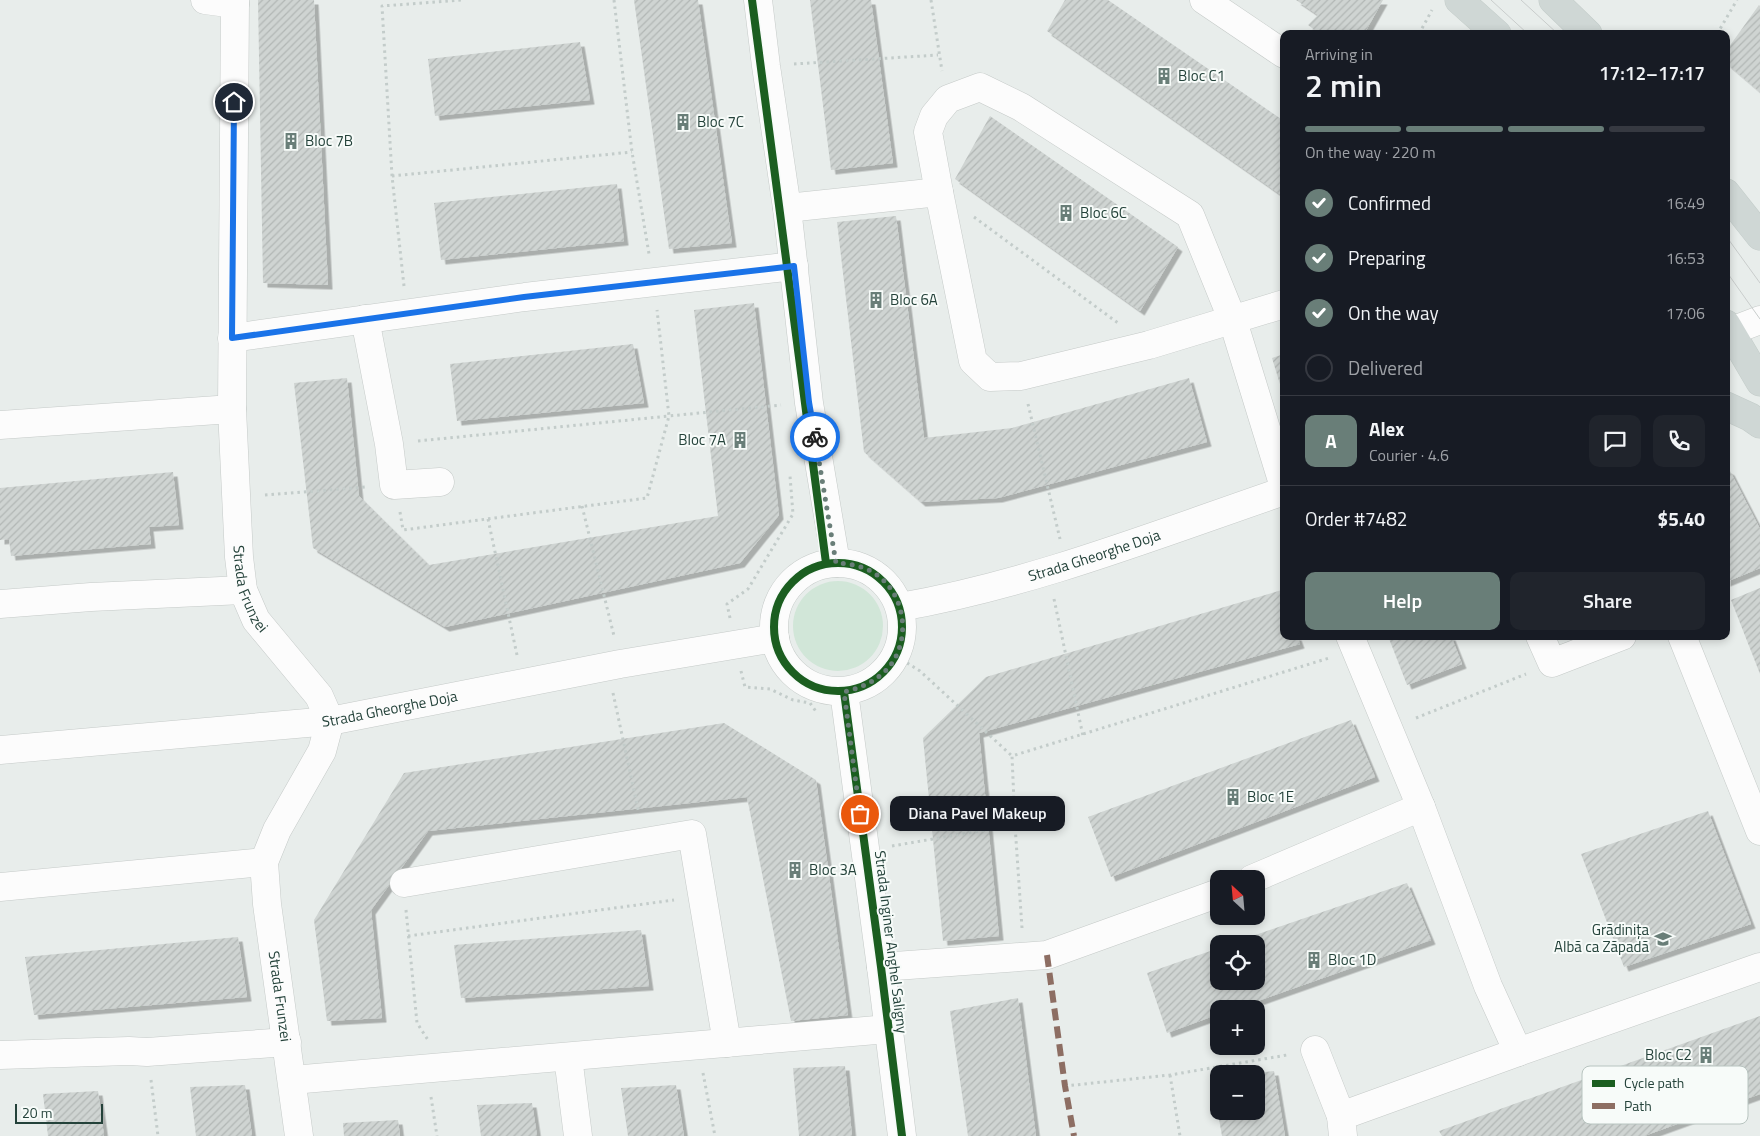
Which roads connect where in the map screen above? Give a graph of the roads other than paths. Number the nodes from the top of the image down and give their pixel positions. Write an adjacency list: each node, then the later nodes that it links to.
1 (205, 0): 5 (street)
2 (758, 0): 12 (street)
3 (1204, 0): 9 (street)
4 (1553, 0): 8 (main road)
5 (235, 2): 21 (street, Strada Frunzei)
6 (1441, 6): 7 (main road)
7 (1489, 30)
8 (1584, 30)
9 (1280, 51)
10 (939, 192): 12 (street); 18 (street); 18 (street)
11 (1730, 198): 13 (main road)
12 (787, 208): 14 (street)
13 (1756, 227)
14 (794, 266): 16 (street); 30 (street)
15 (1280, 305): 18 (street)
16 (365, 319): 21 (street); 28 (street)
17 (1760, 320): 19 (street)
18 (1233, 321): 27 (street)
19 (1730, 329)
20 (1730, 333): 22 (main road)
21 (232, 338): 24 (street, Strada Frunzei)
22 (1760, 382)
23 (1730, 408): 25 (main road)
24 (232, 409): 26 (street); 31 (street, Strada Frunzei)
25 (1760, 424)
26 (0, 425)
27 (1280, 476)
28 (440, 482)
29 (1280, 490): 33 (street, Strada Gheorghe Doja)
30 (836, 563): 33 (street); 34 (street)
31 (243, 590): 32 (street); 40 (street, Strada Frunzei)
32 (0, 604)
33 (900, 607): 39 (street)
34 (775, 638): 39 (street); 40 (street, Strada Gheorghe Doja)
35 (1542, 640): 36 (street)
36 (1605, 640)
37 (1684, 640): 43 (street)
38 (1353, 643): 42 (street)
39 (844, 692): 49 (street, Strada Inginer Anghel Saligny)
40 (330, 721): 41 (street, Strada Gheorghe Doja); 44 (street, Strada Frunzei)
41 (0, 750)
42 (1421, 807): 45 (street); 55 (street)
43 (1760, 831)
44 (264, 862): 47 (street); 52 (street, Strada Frunzei)
45 (1265, 873)
46 (404, 883): 53 (street)
47 (0, 887)
48 (1210, 896): 49 (street)
49 (881, 967): 51 (street, Strada Inginer Anghel Saligny)
50 (1760, 967): 55 (street)
51 (888, 1029): 53 (street); 62 (street, Strada Inginer Anghel Saligny)
52 (287, 1042): 56 (street); 58 (street, Strada Frunzei)
53 (727, 1043): 57 (street)
54 (1315, 1050): 59 (street)
55 (1518, 1052): 59 (street)
56 (0, 1055)
57 (568, 1057): 58 (street); 61 (street)
58 (292, 1080): 60 (street, Strada Frunzei)
59 (1342, 1126)
60 (299, 1136)
61 (578, 1136)
62 (902, 1136)

